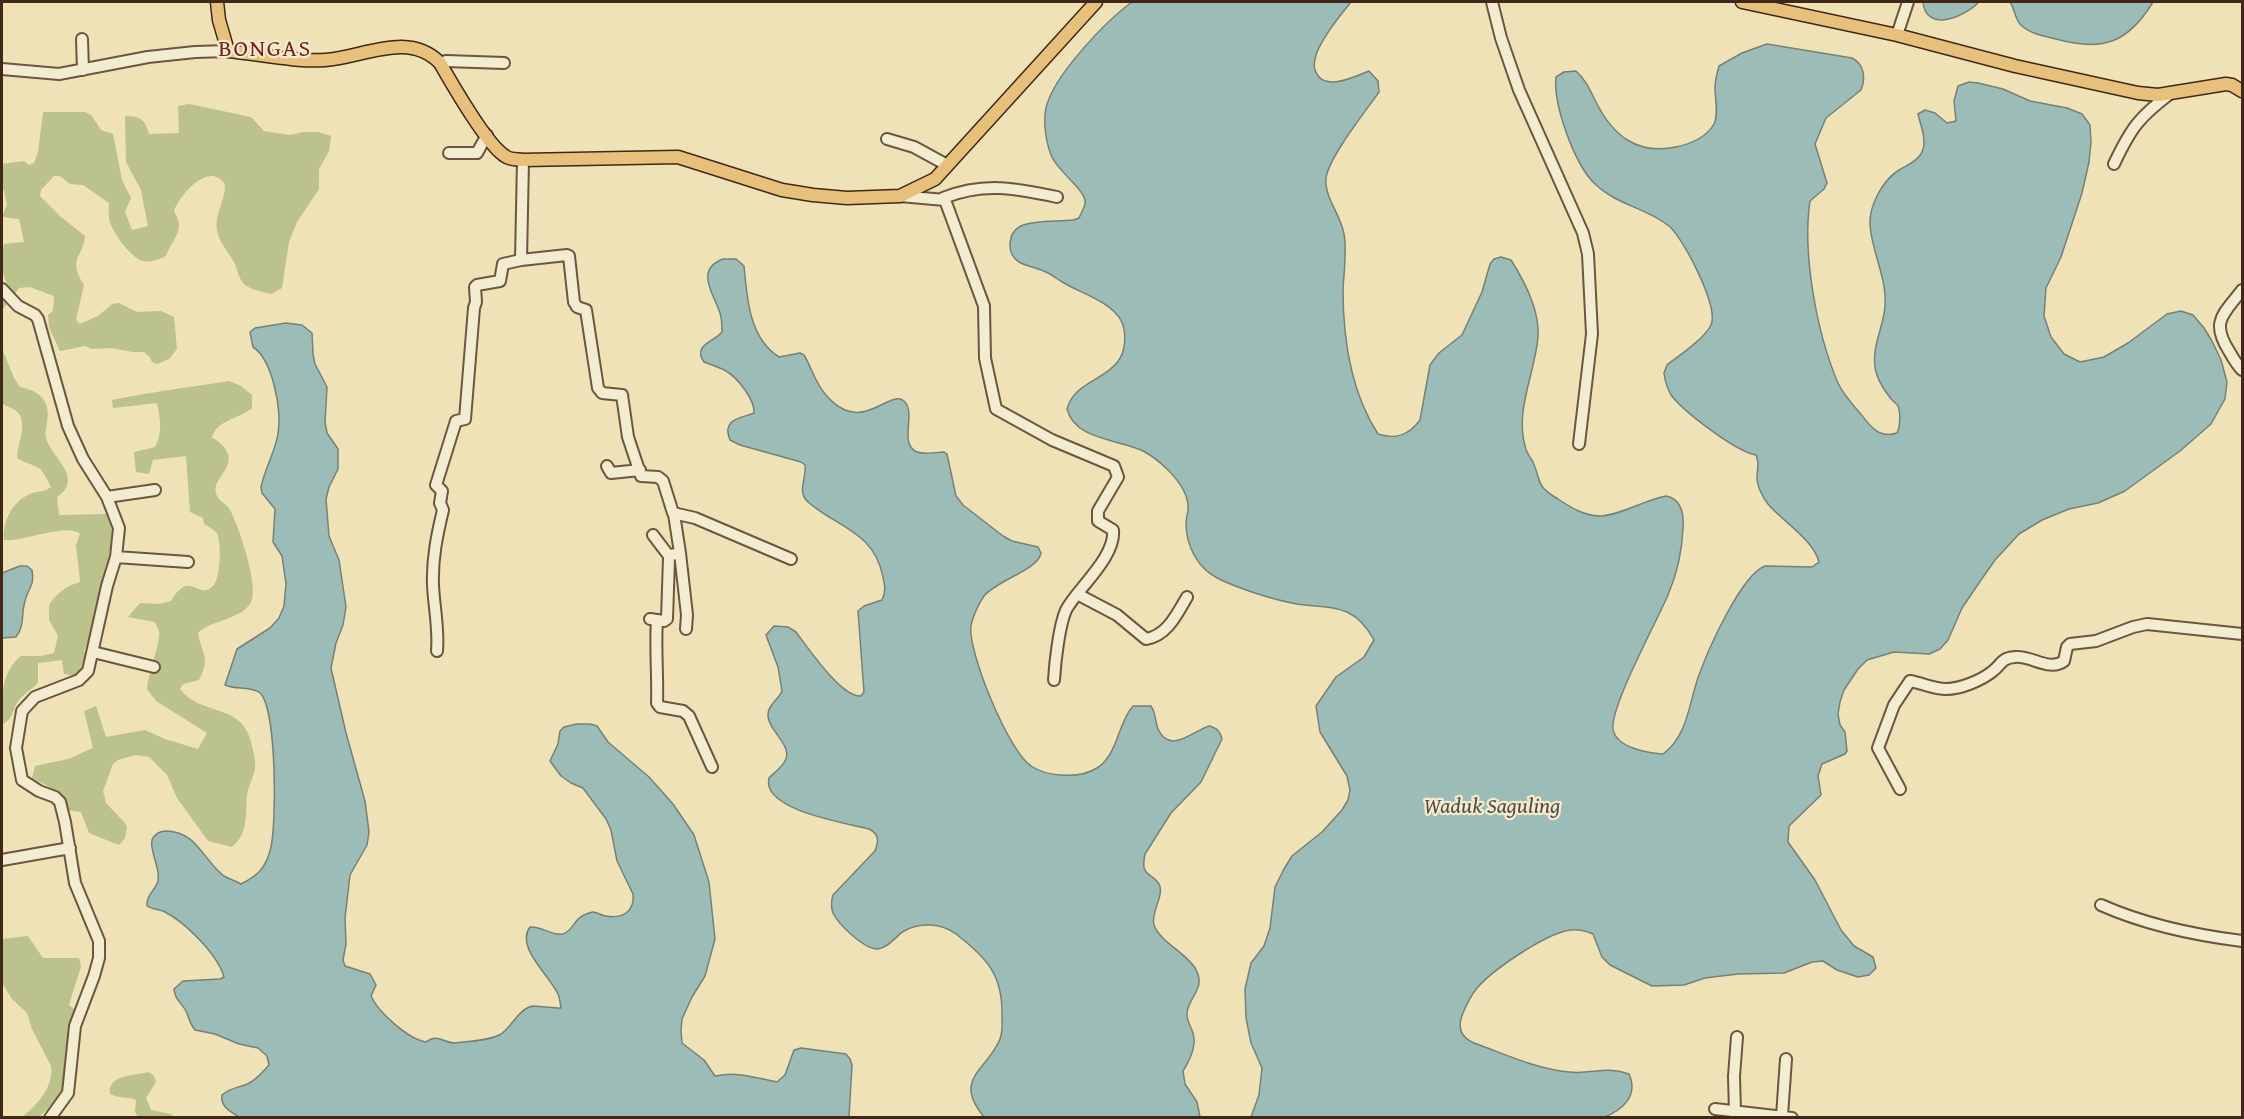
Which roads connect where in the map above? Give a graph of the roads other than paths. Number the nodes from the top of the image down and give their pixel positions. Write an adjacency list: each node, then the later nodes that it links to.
1 (217, 2): 8 (main road)
2 (1096, 2): 20 (main road)
3 (1492, 2): 28 (street)
4 (1742, 2): 6 (main road)
5 (1908, 2): 6 (street)
6 (1897, 35): 14 (main road)
7 (82, 39): 12 (street)
8 (228, 51): 9 (main road); 12 (street)
9 (440, 63): 10 (street); 15 (main road)
10 (504, 63)
11 (2, 69): 12 (street)
12 (83, 70)
13 (2242, 91): 14 (main road)
14 (2173, 92): 19 (street)
15 (487, 135): 17 (street); 18 (main road)
16 (887, 139): 20 (street)
17 (449, 153)
18 (523, 160): 21 (main road); 24 (street)
19 (2114, 164)
20 (947, 165): 21 (main road)
21 (900, 196): 23 (street)
22 (1057, 197): 23 (street)
23 (943, 198): 39 (street)
24 (521, 260): 30 (street); 43 (street)
25 (2, 289): 32 (street)
26 (2242, 290): 27 (street)
27 (2242, 370)
28 (1579, 444)
29 (607, 466): 30 (street)
30 (640, 470): 33 (street)
31 (155, 490): 32 (street)
32 (107, 497): 36 (street)
33 (674, 514): 35 (street); 37 (street)
34 (653, 535): 35 (street)
35 (674, 555): 41 (street); 41 (street)
36 (116, 557): 38 (street); 44 (street)
37 (791, 559)
38 (188, 562)
39 (1078, 595): 40 (street); 46 (street)
40 (1187, 597)
41 (658, 620): 47 (street)
42 (2242, 634): 48 (street)
43 (437, 651)
44 (93, 652): 45 (street); 49 (street)
45 (154, 668)
46 (1054, 680)
47 (712, 767)
48 (1900, 789)
49 (70, 848): 50 (street); 58 (street)
50 (2, 860)
51 (2101, 905): 52 (street)
52 (2242, 941)
53 (1737, 1037): 56 (street)
54 (1786, 1059): 57 (street)
55 (1715, 1109): 56 (street)
56 (1735, 1112): 57 (street)
57 (1787, 1117)
58 (50, 1118)

